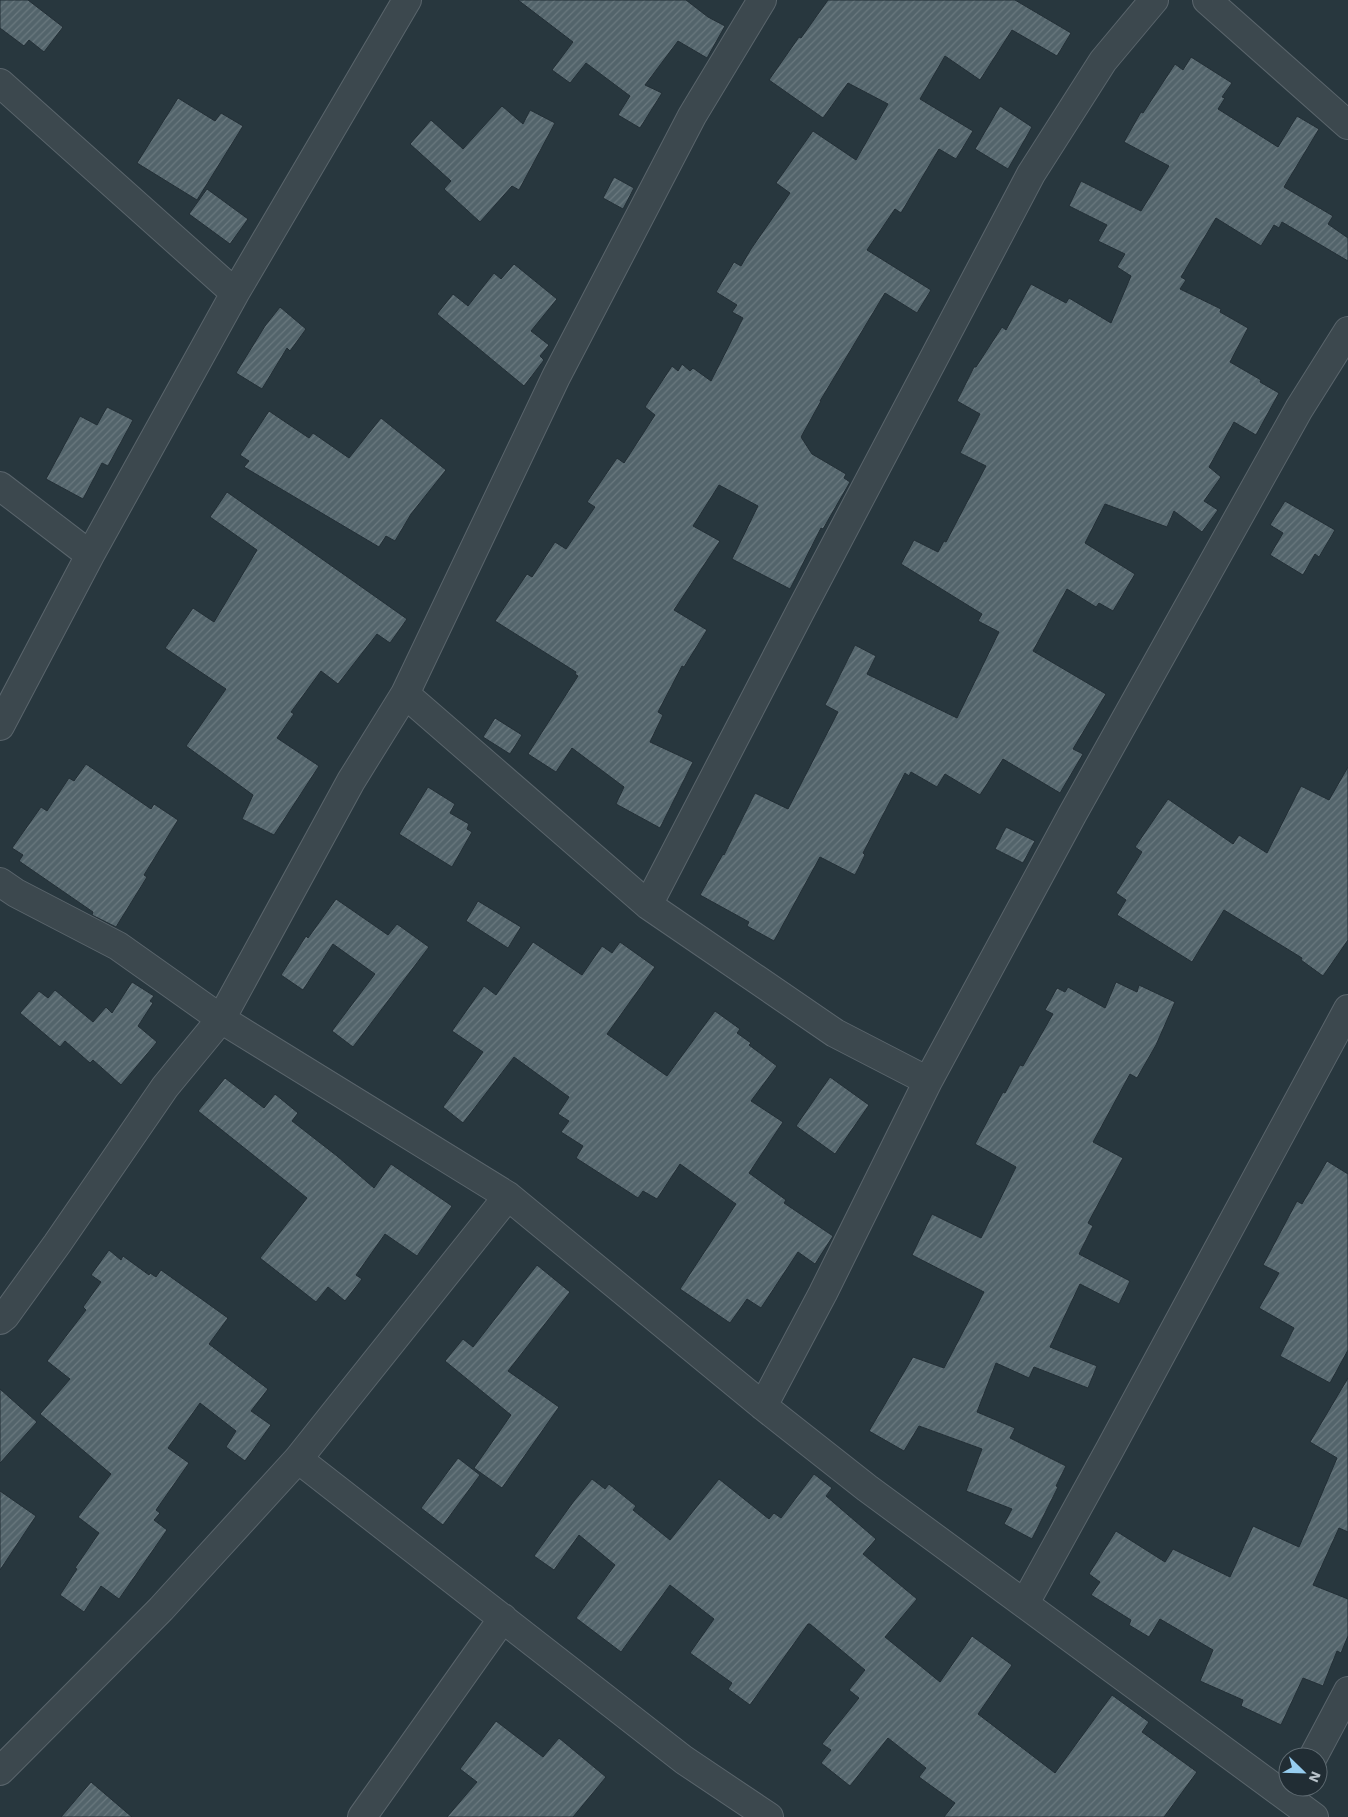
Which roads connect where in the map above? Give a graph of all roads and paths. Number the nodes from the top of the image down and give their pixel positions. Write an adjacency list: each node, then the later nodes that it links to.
1 (407, 0): 7 (street)
2 (762, 0): 11 (street)
3 (1154, 0): 14 (street)
4 (1207, 0): 6 (street)
5 (0, 83): 7 (street)
6 (1348, 125)
7 (235, 293): 10 (street)
8 (1348, 331): 17 (street)
9 (0, 486): 10 (street)
10 (90, 555): 12 (street)
11 (405, 694): 14 (street); 16 (street)
12 (0, 726)
13 (0, 882): 16 (street)
14 (648, 905): 17 (street)
15 (1348, 1009): 22 (street)
16 (221, 1019): 18 (street); 19 (street)
17 (928, 1082): 20 (street)
18 (508, 1196): 20 (street); 21 (street)
19 (0, 1320)
20 (763, 1406): 22 (street)
21 (298, 1459): 23 (street); 26 (street)
22 (1025, 1603): 27 (street)
23 (503, 1618): 28 (street); 29 (street)
24 (1348, 1691): 25 (street)
25 (1318, 1747)
26 (0, 1771)
27 (1288, 1801): 30 (street)
28 (765, 1816)
29 (362, 1817)
30 (1314, 1817)

